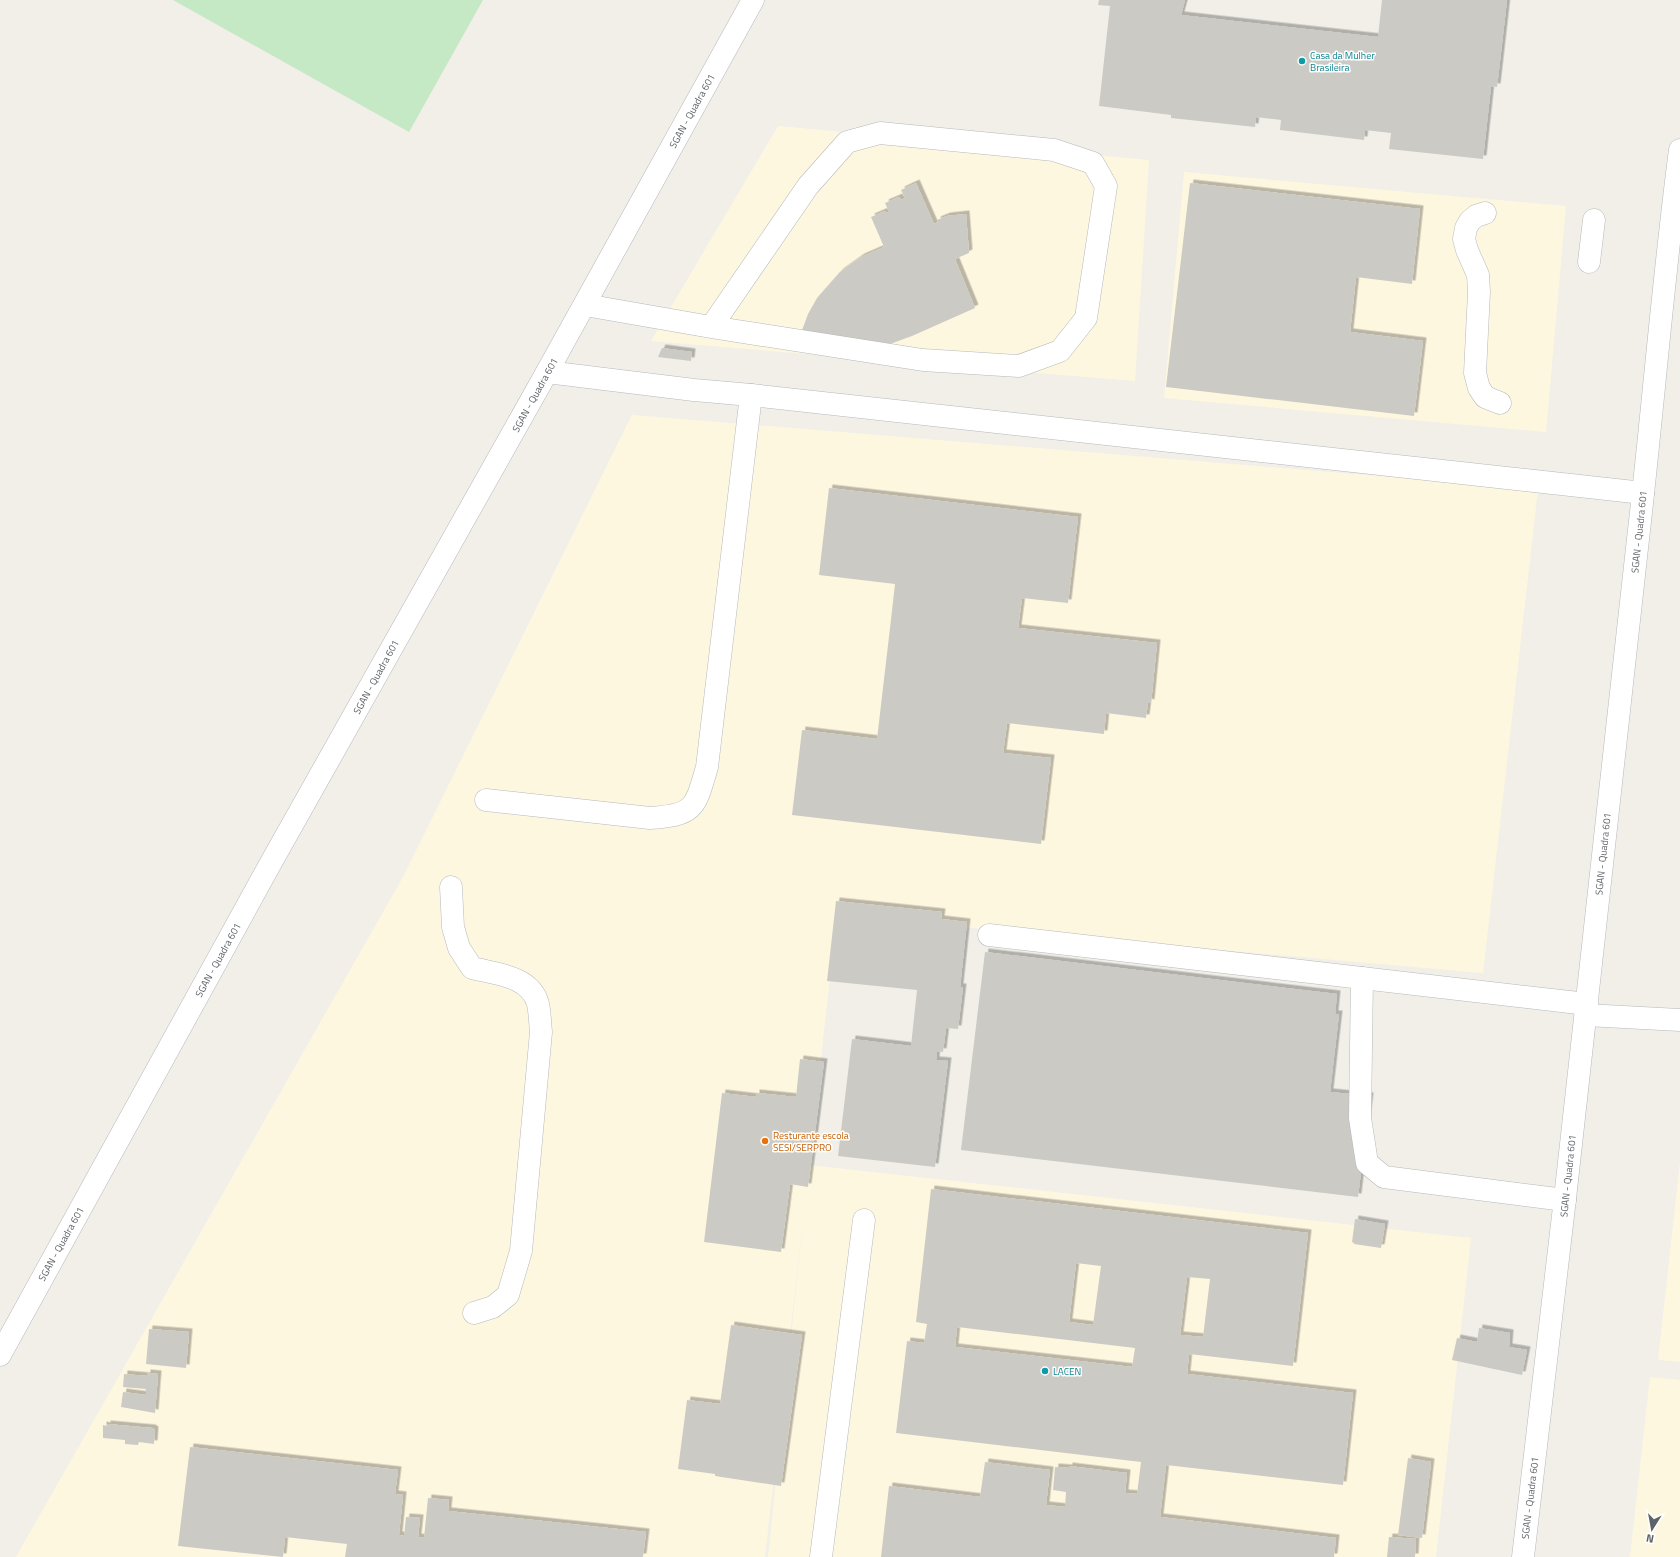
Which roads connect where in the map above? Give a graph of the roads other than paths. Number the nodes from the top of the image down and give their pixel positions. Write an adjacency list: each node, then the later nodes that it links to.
1 (753, 0): 6 (street, SGAN - Quadra 601)
2 (1680, 150): 11 (street, SGAN - Quadra 601)
3 (1485, 213): 10 (street)
4 (1594, 220): 5 (street)
5 (1590, 262)
6 (585, 305): 7 (street); 8 (street, SGAN - Quadra 601)
7 (711, 327): 7 (street)
8 (547, 372): 9 (street); 21 (street, SGAN - Quadra 601)
9 (751, 395): 11 (street); 12 (street)
10 (1500, 403)
11 (1644, 493): 16 (street, SGAN - Quadra 601)
12 (486, 800)
13 (451, 886): 20 (street)
14 (988, 935): 15 (street)
15 (1362, 978): 16 (street); 18 (street)
16 (1586, 1009): 17 (street); 18 (street, SGAN - Quadra 601)
17 (1680, 1020)
18 (1565, 1200): 23 (street, SGAN - Quadra 601)
19 (864, 1220): 22 (street)
20 (474, 1314)
21 (0, 1355)
22 (821, 1557)
23 (1523, 1557)

